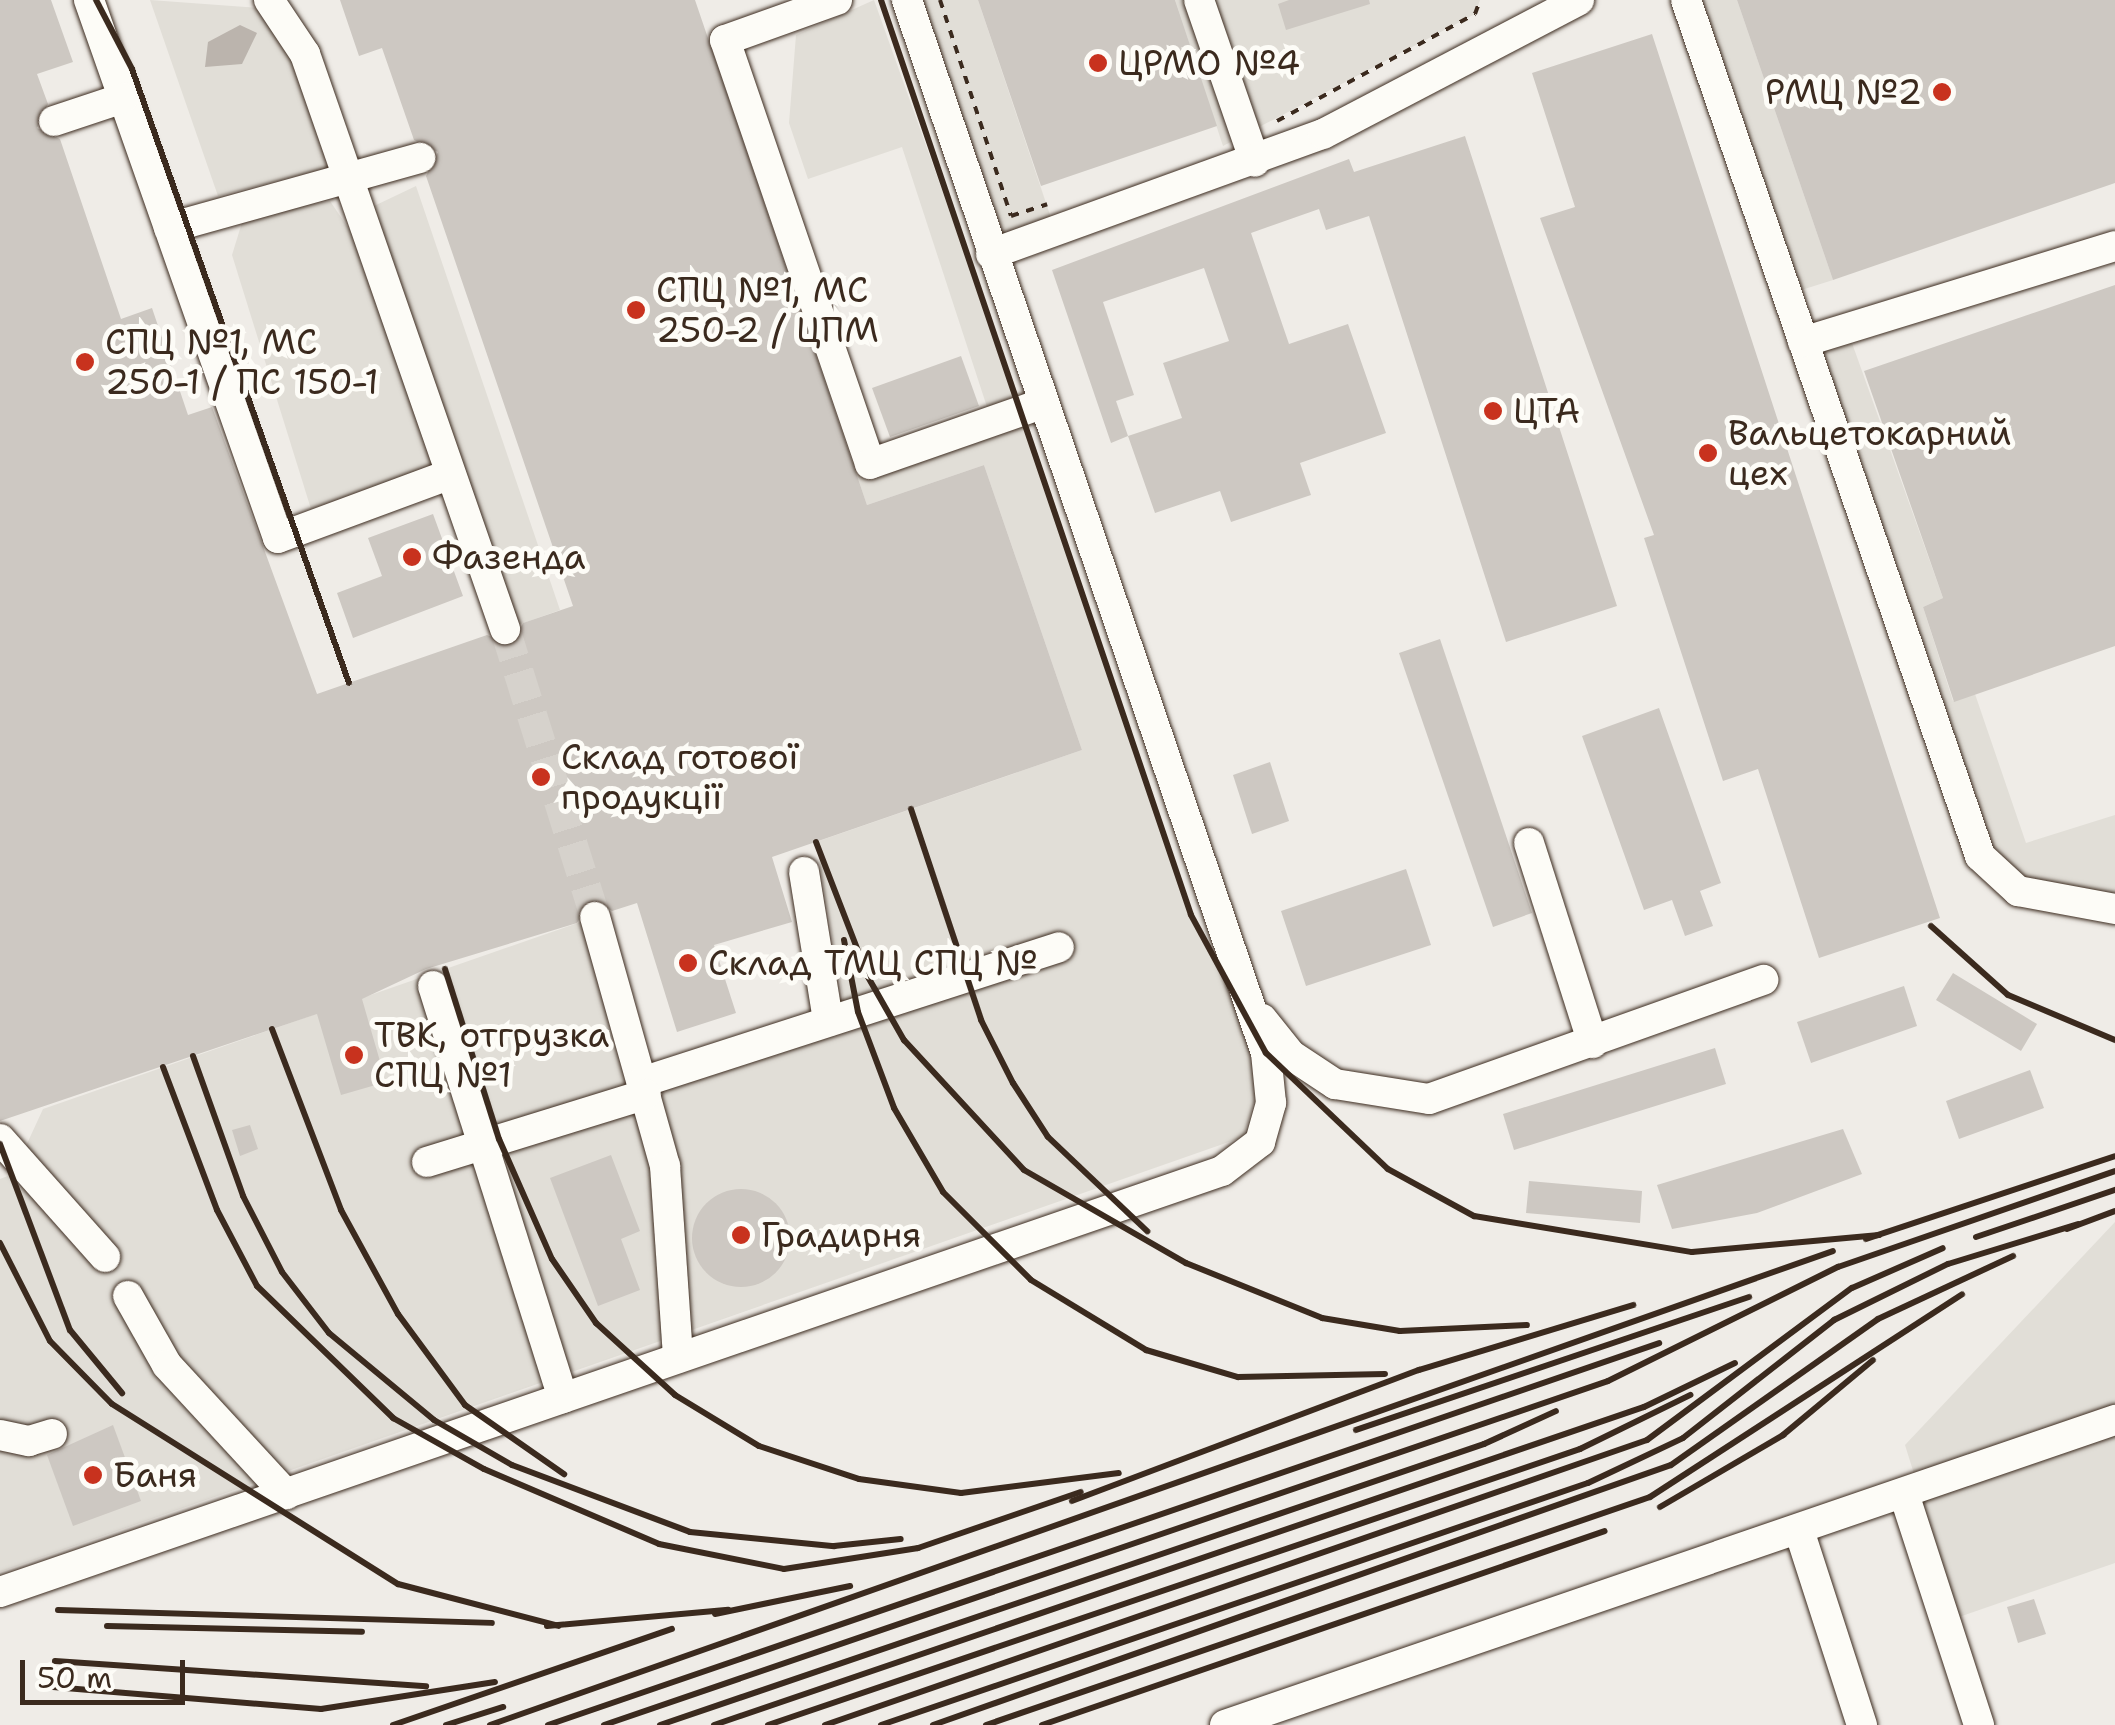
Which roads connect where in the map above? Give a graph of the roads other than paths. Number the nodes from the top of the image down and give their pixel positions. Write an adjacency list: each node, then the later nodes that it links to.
1 (90, 0): 8 (lane)
2 (269, 0): 12 (lane)
3 (837, 0): 17 (lane)
4 (907, 0): 15 (lane)
5 (1199, 0): 10 (lane)
6 (1579, 0): 10 (lane)
7 (1686, 0): 16 (lane)
8 (123, 98): 9 (lane); 13 (lane)
9 (54, 121)
10 (1250, 150): 15 (lane)
11 (420, 158): 12 (lane)
12 (349, 181): 13 (lane); 18 (lane)
13 (169, 228): 18 (lane)
14 (2115, 246): 16 (lane)
15 (991, 254): 17 (lane)
16 (1804, 342): 22 (lane)
17 (1041, 404): 27 (lane)
18 (451, 474): 19 (lane)
19 (505, 629)
20 (1530, 843): 29 (lane)
21 (804, 872): 28 (lane)
22 (2115, 909)
23 (594, 916): 30 (lane)
24 (1059, 946): 28 (lane)
25 (1763, 980): 29 (lane)
26 (433, 986): 32 (lane)
27 (1248, 1001): 29 (lane); 36 (lane)
28 (828, 1021): 30 (lane)
29 (1593, 1044)
30 (644, 1088): 32 (lane); 36 (lane)
31 (0, 1138): 34 (lane)
32 (483, 1145): 33 (lane); 37 (lane)
33 (426, 1162)
34 (106, 1256)
35 (128, 1296): 41 (lane)
36 (678, 1358): 37 (lane)
37 (563, 1398): 41 (lane)
38 (2115, 1420): 42 (lane)
39 (52, 1434): 40 (lane)
40 (0, 1435)
41 (286, 1494): 44 (lane)
42 (1904, 1494): 43 (lane); 47 (lane)
43 (1799, 1530): 45 (lane); 46 (lane)
44 (0, 1592)
45 (1226, 1725)
46 (1862, 1725)
47 (1978, 1725)

